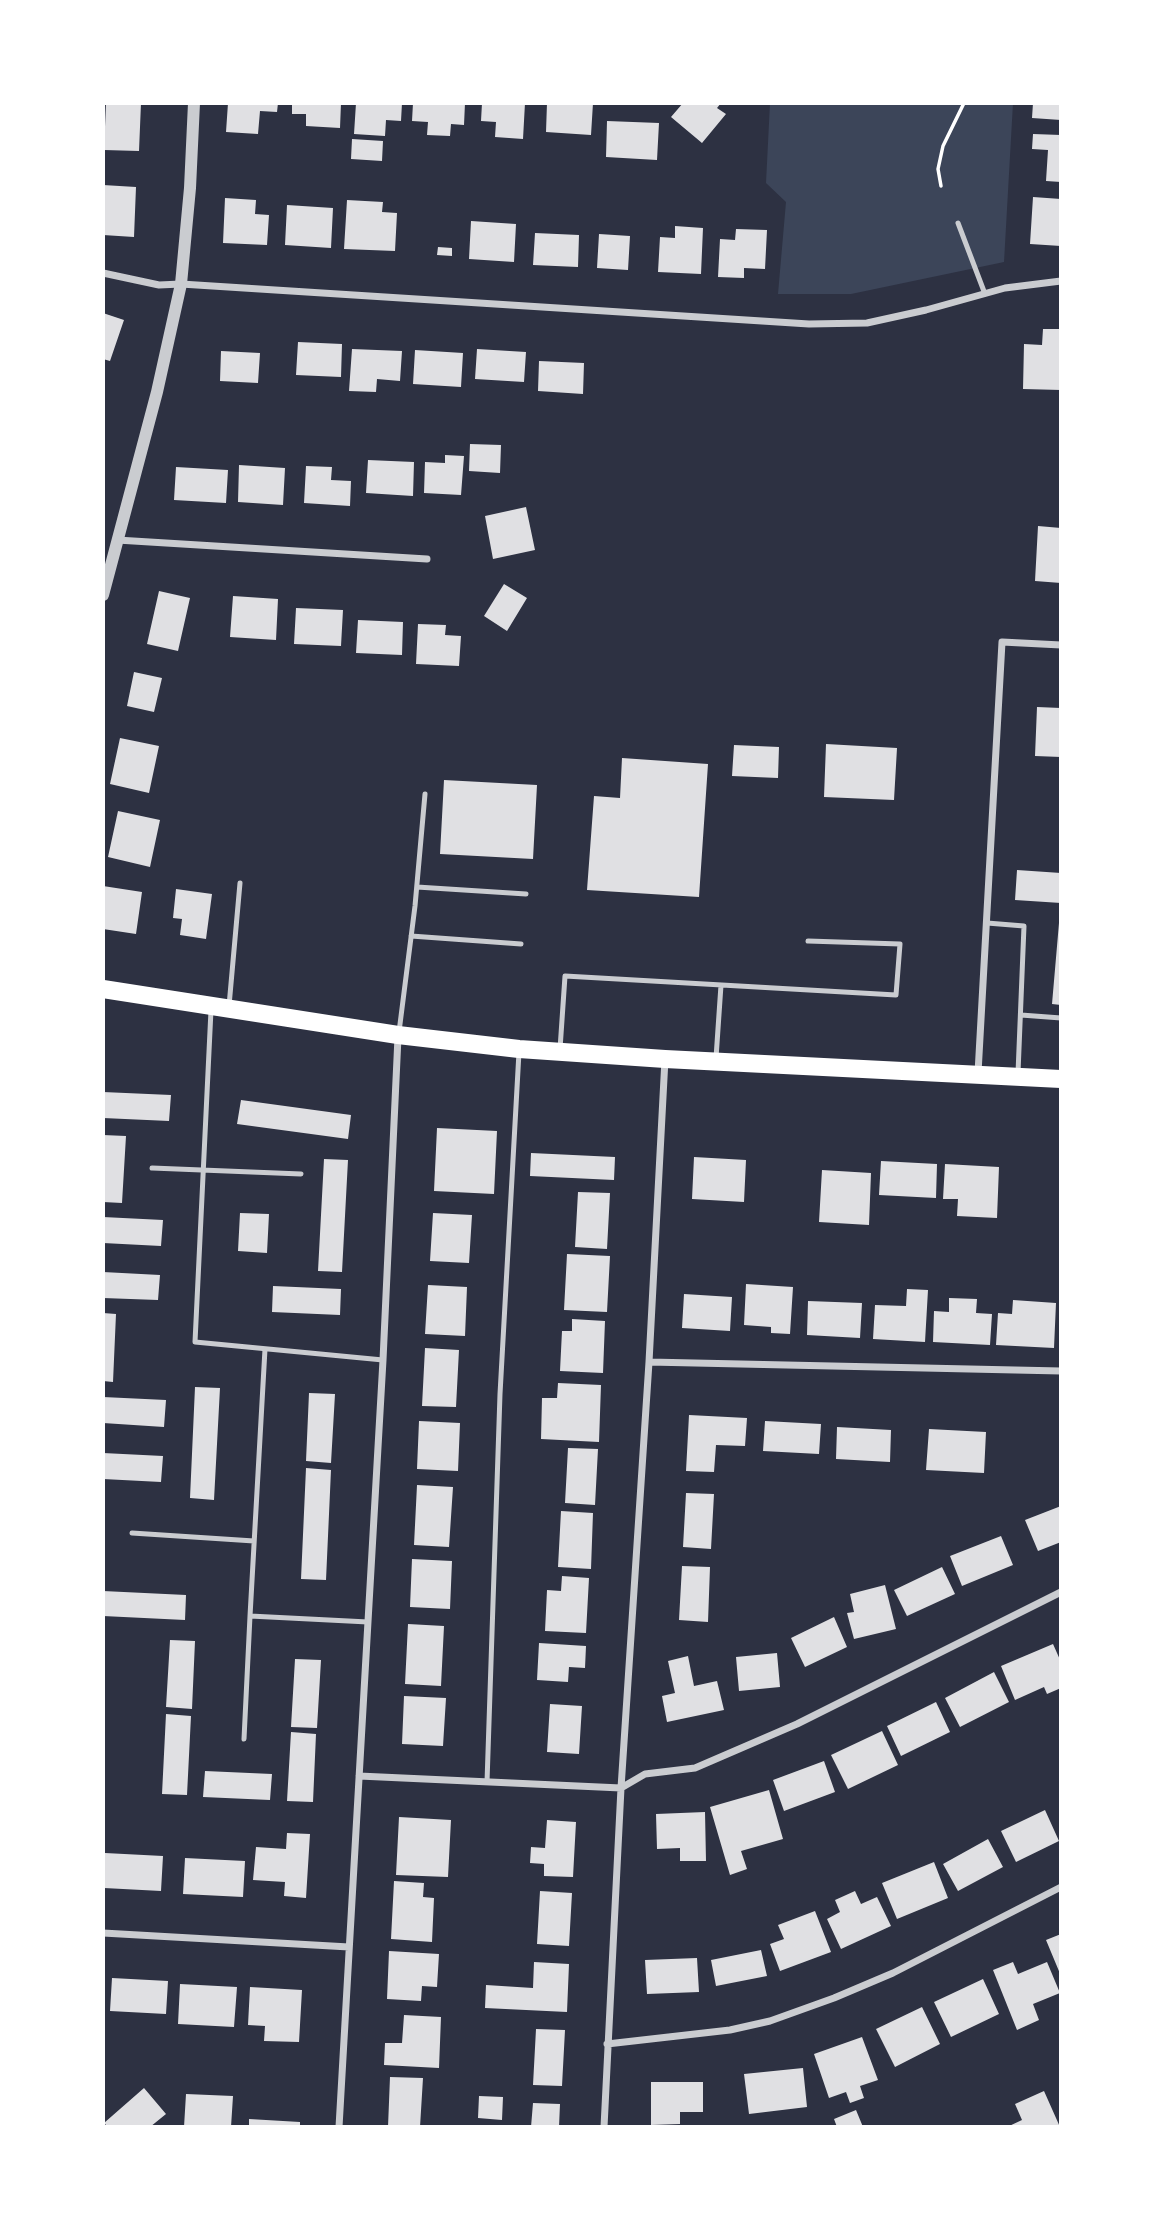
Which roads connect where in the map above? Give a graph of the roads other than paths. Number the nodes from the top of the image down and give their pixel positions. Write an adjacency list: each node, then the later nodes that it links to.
1 (194, 103): 5 (street)
2 (958, 223): 6 (lane)
3 (103, 273): 5 (street)
4 (1061, 281): 6 (street)
5 (181, 284): 6 (street); 7 (street)
6 (985, 294)
7 (117, 540): 8 (street); 9 (street)
8 (427, 559)
9 (103, 595)
10 (1061, 645): 15 (street)
11 (425, 794): 13 (lane)
12 (240, 883): 21 (lane)
13 (417, 887): 14 (lane); 16 (lane)
14 (526, 894)
15 (986, 923): 22 (lane); 29 (street)
16 (411, 936): 18 (lane); 24 (lane)
17 (808, 941): 19 (lane)
18 (522, 944)
19 (720, 985): 26 (lane); 28 (lane)
20 (103, 989): 21 (main road)
21 (220, 1008): 24 (main road); 33 (lane)
22 (1021, 1015): 23 (lane); 30 (lane)
23 (1061, 1018)
24 (398, 1035): 25 (main road); 36 (street)
25 (519, 1049): 26 (main road); 46 (lane)
26 (560, 1052): 27 (main road)
27 (665, 1059): 28 (main road); 37 (street)
28 (716, 1061): 29 (main road)
29 (978, 1074): 30 (main road)
30 (1018, 1076): 31 (main road)
31 (1061, 1079)
32 (152, 1168): 33 (lane)
33 (203, 1170): 34 (lane); 35 (lane)
34 (301, 1174)
35 (265, 1349): 36 (lane); 40 (lane)
36 (383, 1360): 43 (street)
37 (649, 1362): 38 (street); 47 (street)
38 (1061, 1371)
39 (132, 1533): 40 (lane)
40 (254, 1541): 42 (lane)
41 (1061, 1592): 47 (street)
42 (250, 1616): 43 (lane); 44 (lane)
43 (368, 1622): 45 (street)
44 (244, 1740)
45 (359, 1776): 46 (street); 50 (street)
46 (487, 1782): 47 (street)
47 (621, 1788): 51 (street)
48 (1061, 1887): 51 (street)
49 (103, 1933): 50 (street)
50 (349, 1947): 52 (street)
51 (607, 2044): 53 (street)
52 (339, 2127)
53 (604, 2127)

